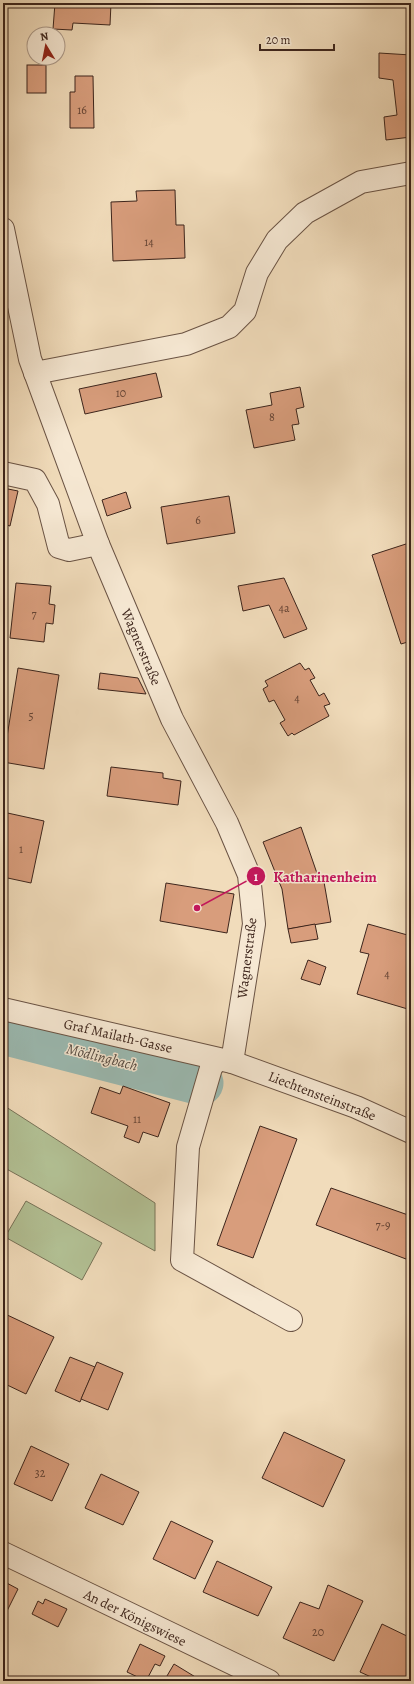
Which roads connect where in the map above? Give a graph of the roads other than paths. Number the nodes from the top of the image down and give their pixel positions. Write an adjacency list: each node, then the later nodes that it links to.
1 (411, 173): 3 (street)
2 (3, 229): 3 (street, Wagnerstraße)
3 (35, 373): 5 (street, Wagnerstraße)
4 (3, 473): 5 (street)
5 (98, 544): 7 (street, Wagnerstraße)
6 (3, 1009): 7 (street, Graf Mailath-Gasse)
7 (220, 1063): 8 (street, Liechtensteinstraße); 9 (street, Wagnerstraße)
8 (398, 1129)
9 (291, 1320)
10 (3, 1553): 11 (street, An der Königswiese)
11 (268, 1681)

